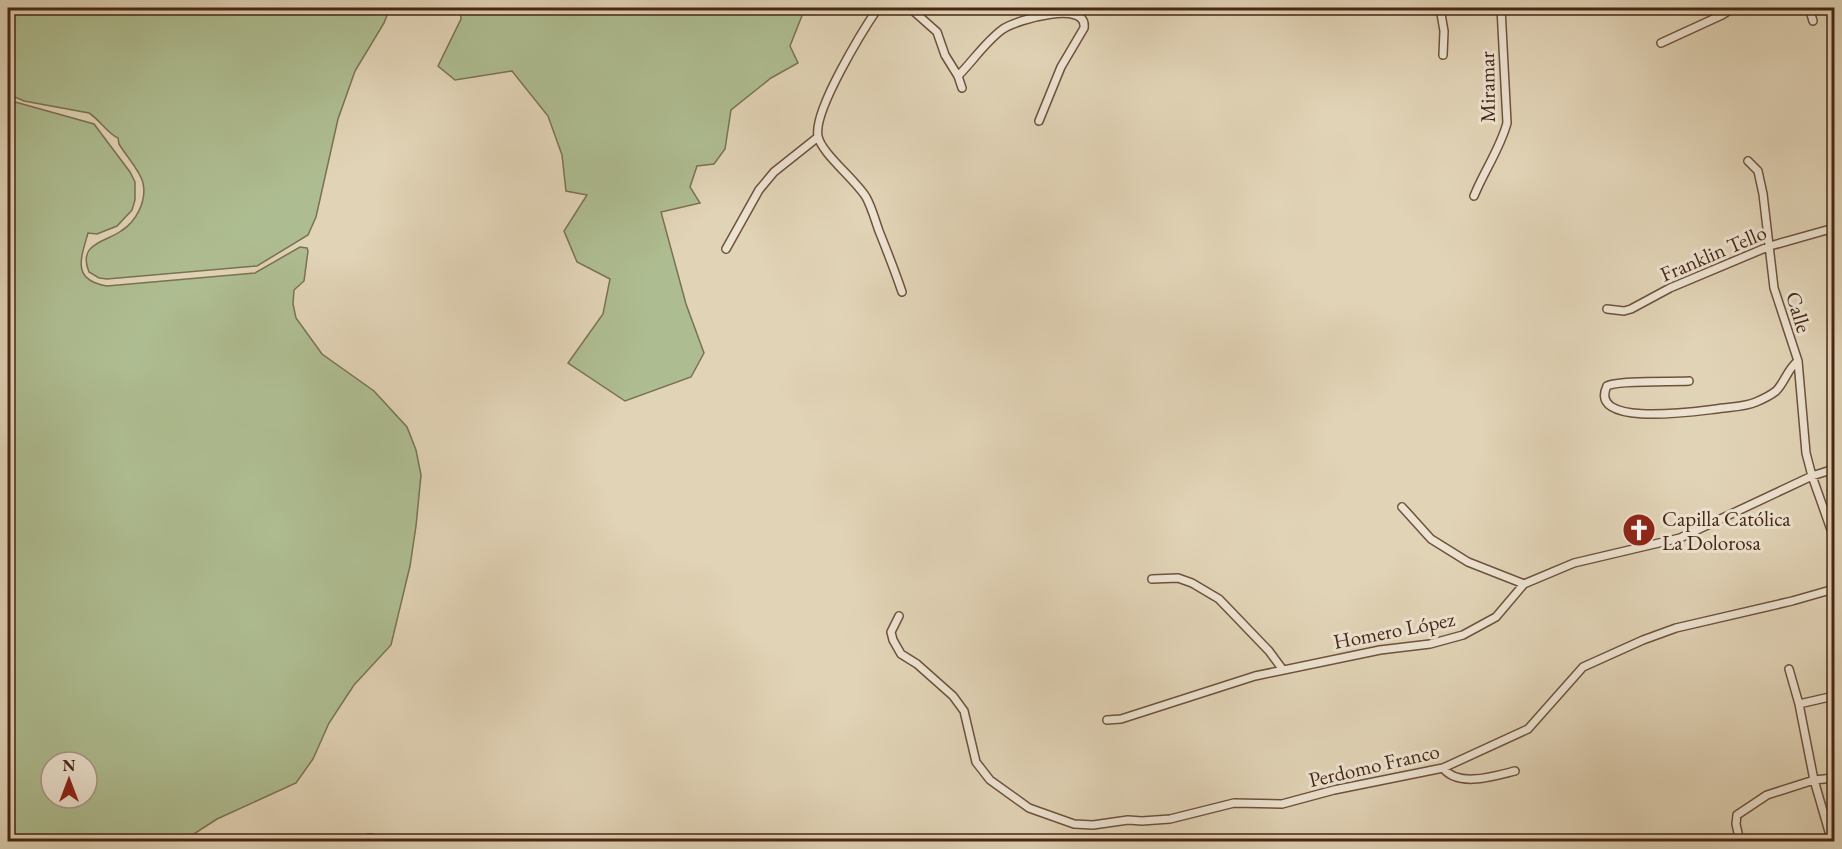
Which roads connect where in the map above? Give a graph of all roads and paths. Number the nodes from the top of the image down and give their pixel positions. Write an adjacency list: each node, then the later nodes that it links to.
1 (878, 8): 14 (street)
2 (910, 8): 10 (street)
3 (1440, 8): 9 (street)
4 (1501, 8): 17 (street, Miramar)
5 (1733, 8): 8 (street)
6 (1809, 8): 7 (street)
7 (1813, 21)
8 (1661, 43)
9 (1443, 55)
10 (958, 76): 11 (street); 12 (street)
11 (962, 88)
12 (1039, 121)
13 (1833, 126): 15 (street)
14 (818, 137): 20 (street); 21 (street)
15 (1834, 143)
16 (1748, 161): 19 (street, Calle)
17 (1474, 196)
18 (1834, 228): 19 (street, Franklin Tello)
19 (1770, 246): 22 (street, Franklin Tello); 23 (street, Calle)
20 (726, 249)
21 (902, 292)
22 (1607, 309)
23 (1798, 361): 24 (street); 26 (street, Calle)
24 (1689, 381)
25 (1834, 469): 26 (street, Homero López)
26 (1812, 476): 28 (street, Calle); 30 (street, Homero López)
27 (1402, 507): 30 (street)
28 (1834, 538)
29 (1152, 579): 34 (street)
30 (1524, 584): 34 (street, Homero López)
31 (1834, 589): 38 (street, Perdomo Franco)
32 (899, 616): 38 (street, Perdomo Franco)
33 (1789, 669): 36 (street)
34 (1283, 670): 37 (street, Homero López)
35 (1834, 696): 36 (street)
36 (1799, 704): 41 (street)
37 (1107, 720)
38 (1443, 768): 39 (street)
39 (1515, 771)
40 (1834, 778): 41 (street)
41 (1814, 780): 44 (street); 45 (street)
42 (351, 842): 43 (street)
43 (390, 842)
44 (1740, 842)
45 (1832, 842)

